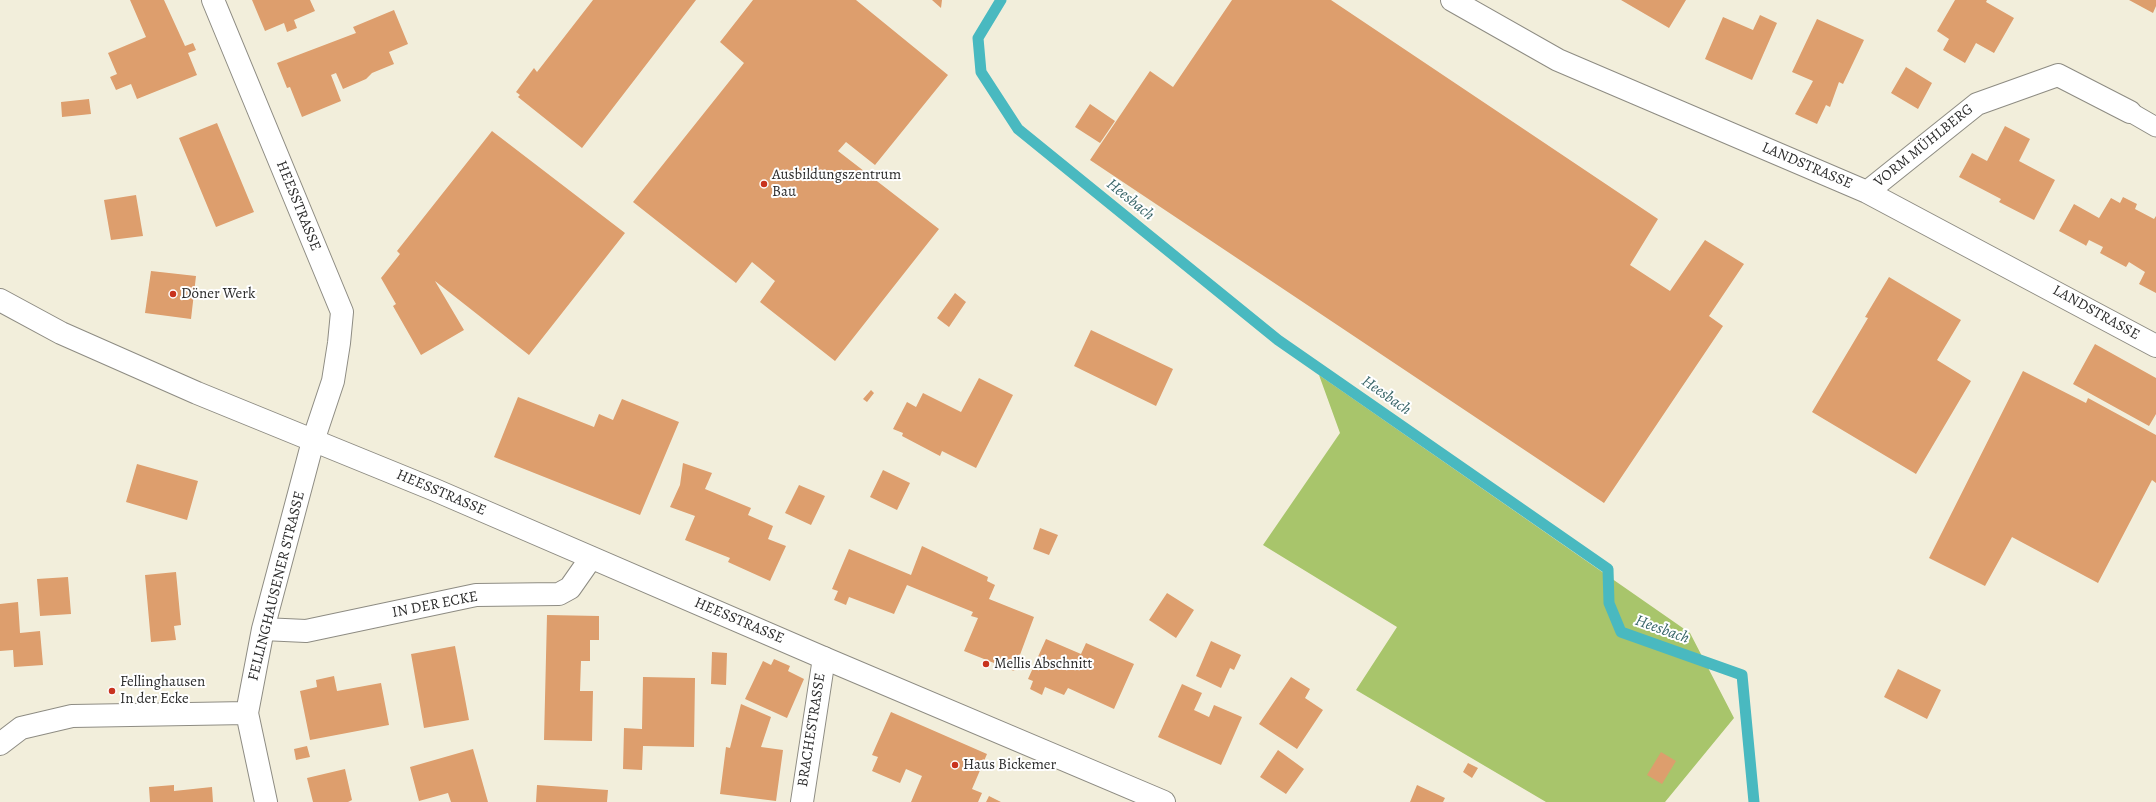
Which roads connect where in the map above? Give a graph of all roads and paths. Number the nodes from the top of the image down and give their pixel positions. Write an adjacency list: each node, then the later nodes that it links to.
1 (213, 0): 8 (street, HEESSTRASSE)
2 (1452, 0): 5 (street, LANDSTRASSE)
3 (2130, 112): 4 (lane, VORM MÜHLBERG); 5 (street, VORM MÜHLBERG)
4 (2156, 127)
5 (1868, 192): 7 (street, LANDSTRASSE)
6 (0, 300): 8 (street, HEESSTRASSE)
7 (2156, 346)
8 (313, 441): 9 (street, HEESSTRASSE); 10 (street, FELLINGHAUSENER STRASSE)
9 (591, 558): 10 (street, IN DER ECKE); 11 (street, HEESSTRASSE)
10 (263, 629): 12 (street, FELLINGHAUSENER STRASSE)
11 (824, 658): 15 (street, BRACHESTRASSE); 16 (street, HEESSTRASSE)
12 (247, 713): 13 (street); 14 (street, FELLINGHAUSENER STRASSE)
13 (0, 744)
14 (266, 802)
15 (802, 802)
16 (1164, 802)

